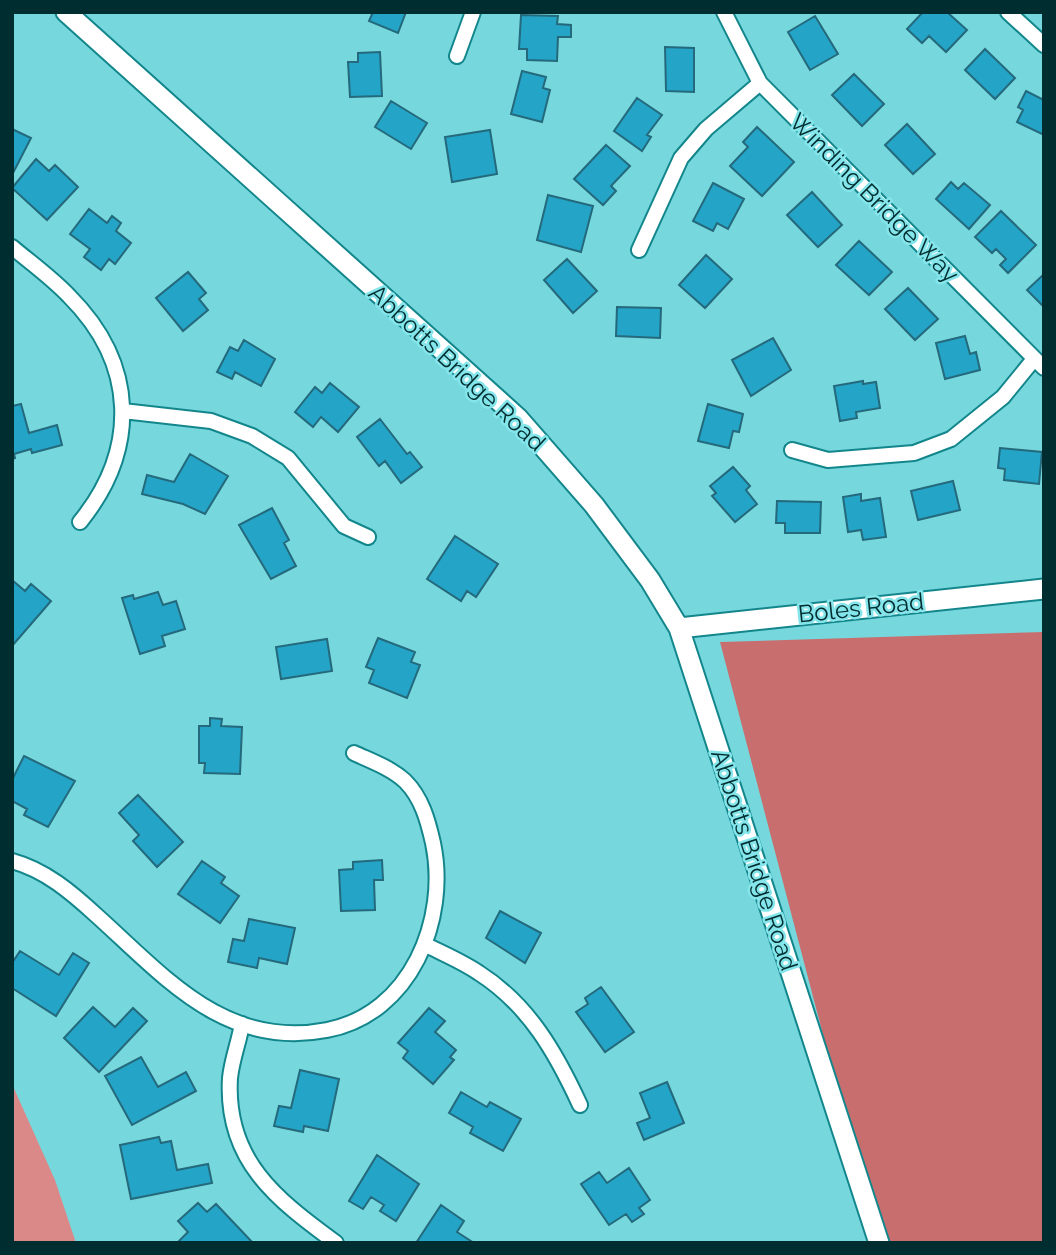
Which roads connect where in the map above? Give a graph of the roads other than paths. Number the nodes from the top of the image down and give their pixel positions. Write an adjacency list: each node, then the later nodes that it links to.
1 (66, 12): 16 (main road, Abbotts Bridge Road)
2 (473, 12): 6 (street)
3 (724, 12): 7 (street, Winding Bridge Way)
4 (1008, 12): 5 (street)
5 (1044, 45)
6 (457, 56)
7 (760, 83): 9 (street); 10 (street, Winding Bridge Way)
8 (12, 247): 11 (street)
9 (639, 250)
10 (1039, 364): 12 (street)
11 (123, 411): 13 (street); 14 (street)
12 (792, 450)
13 (80, 522)
14 (368, 537)
15 (1044, 589): 16 (main road, Boles Road)
16 (679, 628): 23 (main road, Abbotts Bridge Road)
17 (354, 753): 19 (street)
18 (12, 861): 20 (street)
19 (426, 945): 20 (street); 21 (street)
20 (242, 1024): 22 (street)
21 (580, 1105)
22 (336, 1243)
23 (879, 1243)

